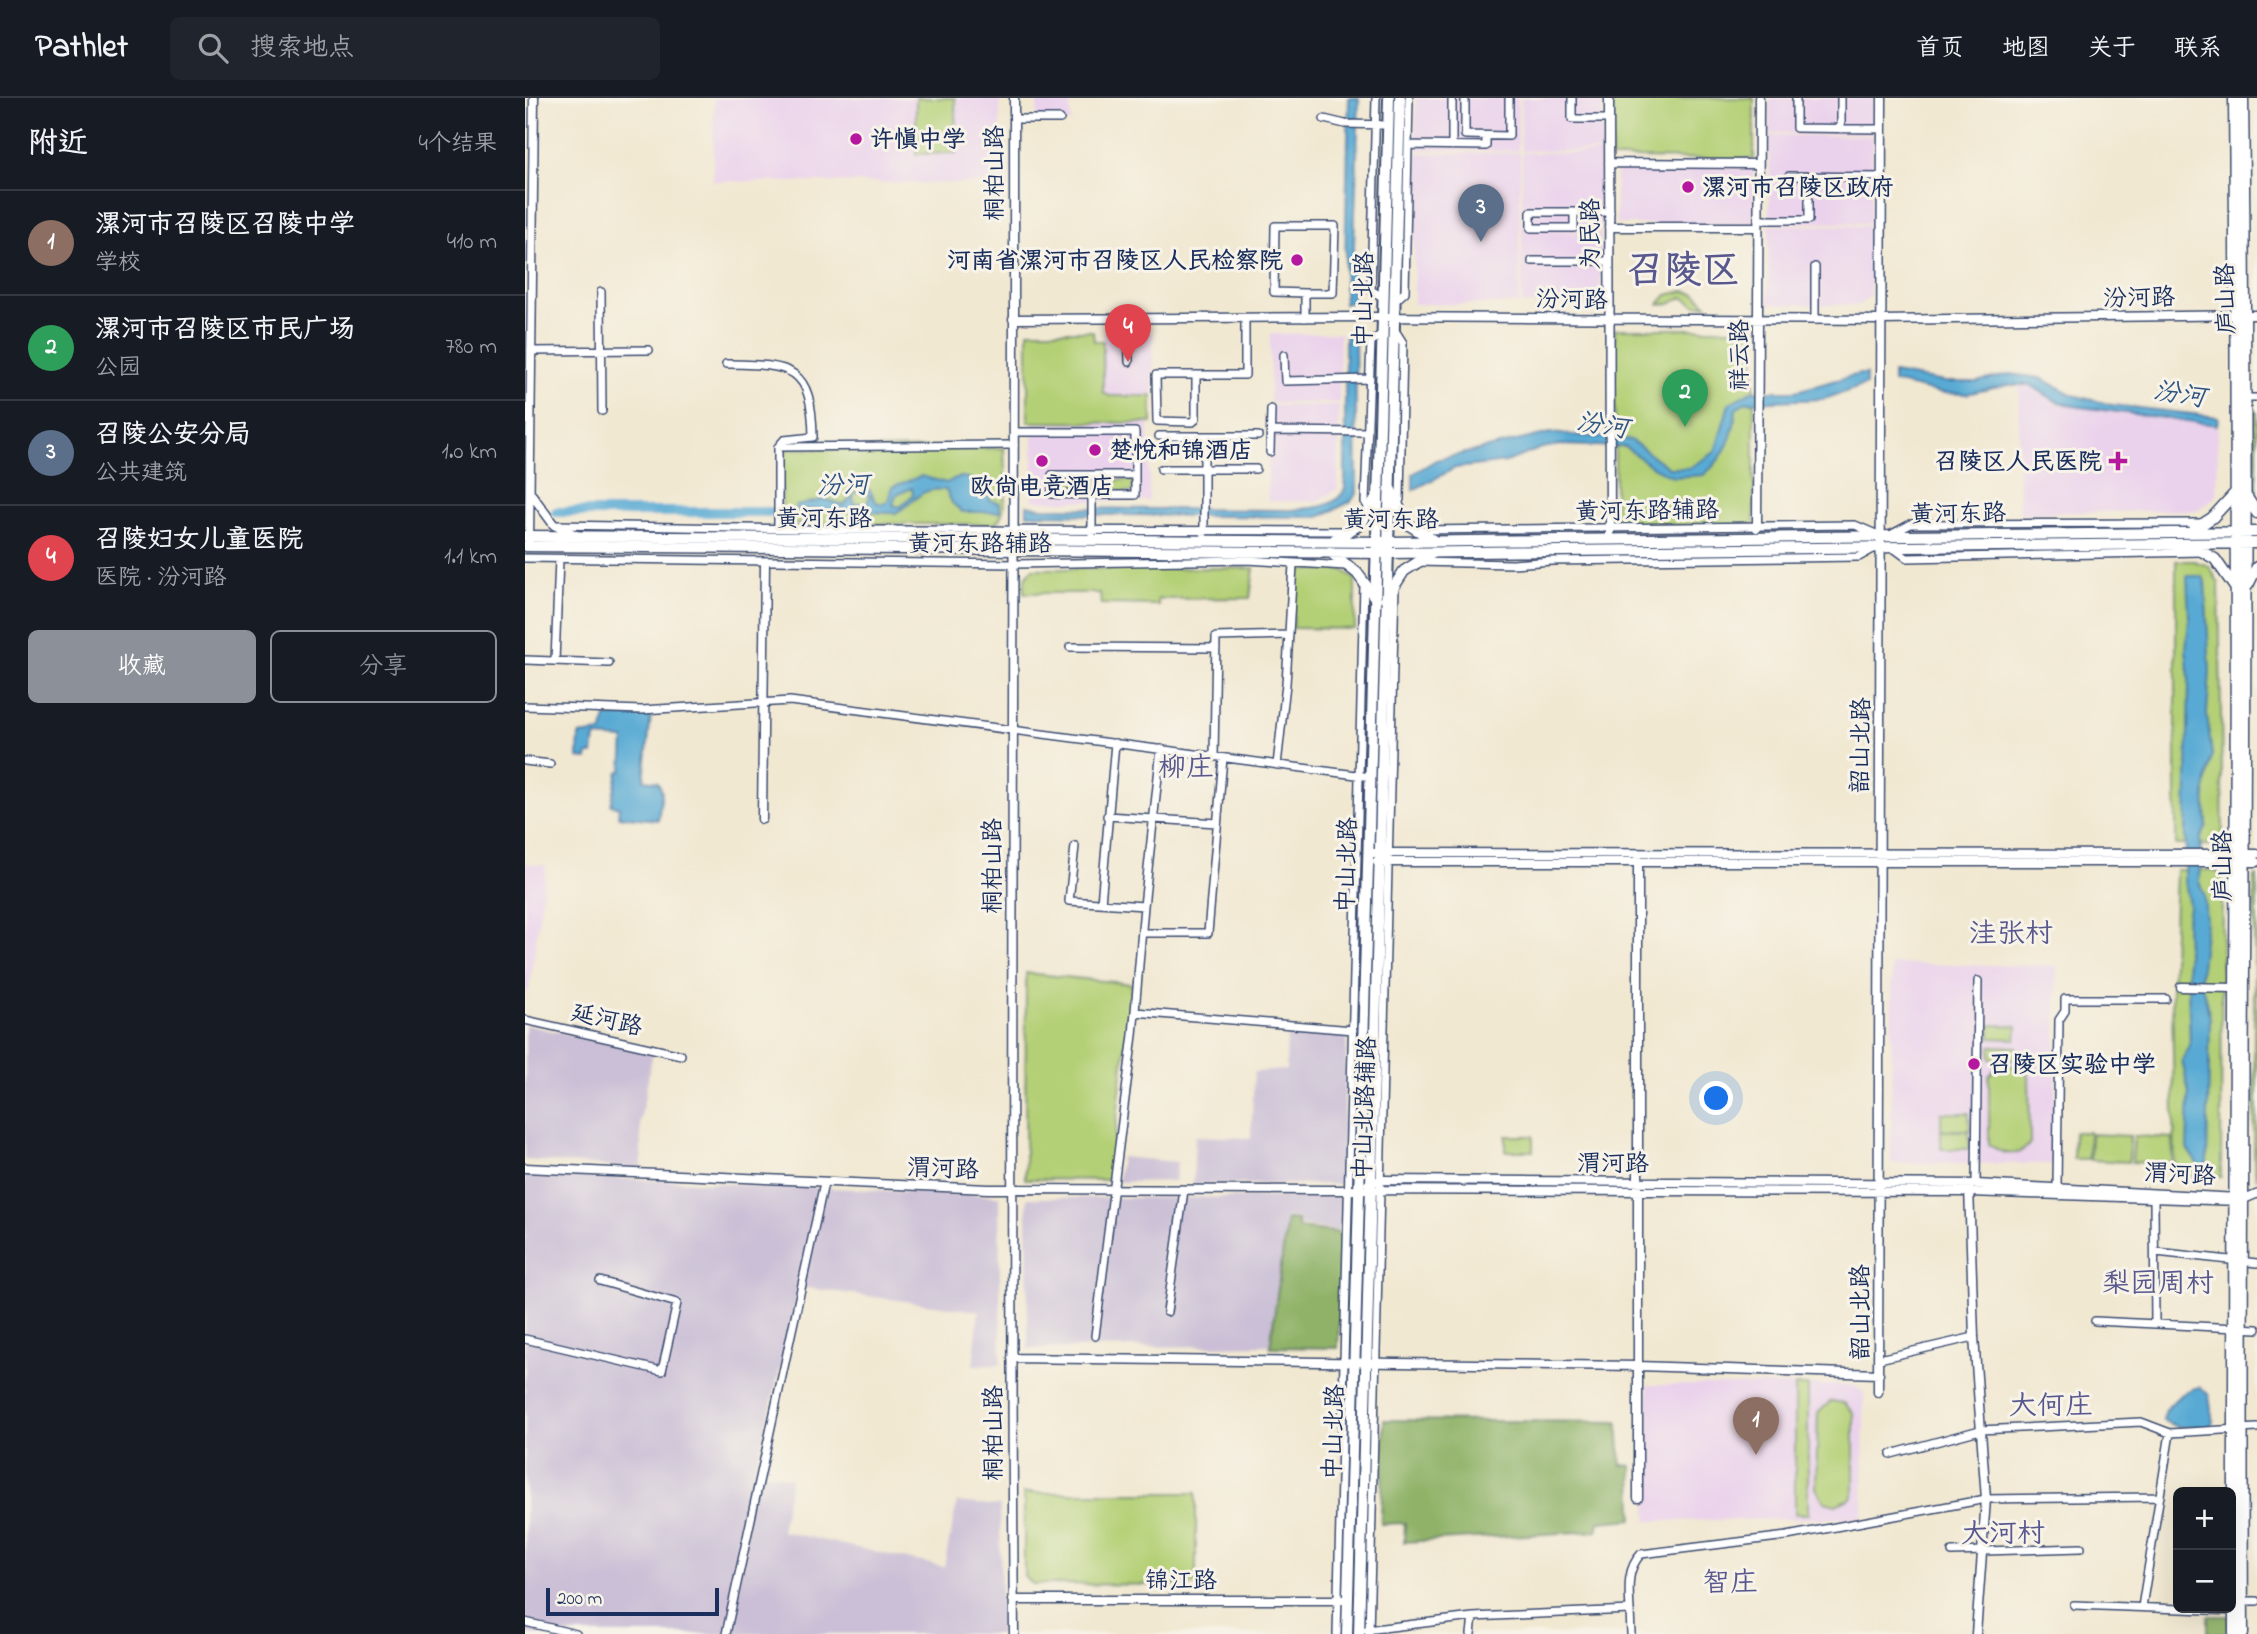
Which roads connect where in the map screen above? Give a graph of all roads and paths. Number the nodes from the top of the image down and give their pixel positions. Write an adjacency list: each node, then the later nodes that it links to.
1 (534, 98): 43 (street)
2 (1014, 98): 19 (street, 桐柏山路)
3 (1376, 98): 22 (street)
4 (1389, 98): 23 (main road, 中山北路)
5 (1400, 98): 45 (main road, 中山北路)
6 (1409, 98): 27 (street)
7 (1452, 98): 28 (street)
8 (1465, 98): 26 (street)
9 (1509, 98): 26 (street)
10 (1572, 98): 21 (street)
11 (1609, 98): 21 (street, 为民路)
12 (1759, 98): 30 (street, 祥云路)
13 (1796, 98): 24 (street)
14 (1841, 98): 24 (street)
15 (1882, 98): 25 (street, 韶山北路)
16 (2234, 98): 46 (main road, 庐山路)
17 (2243, 98): 46 (main road, 庐山路)
18 (1060, 118): 19 (street)
19 (1014, 119): 51 (street, 桐柏山路)
20 (1324, 119): 22 (street)
21 (1609, 119): 29 (street, 为民路)
22 (1375, 124): 23 (street); 44 (street)
23 (1388, 125): 44 (main road, 中山北路)
24 (1841, 129): 25 (street)
25 (1882, 129): 32 (street, 韶山北路)
26 (1486, 136): 28 (street)
27 (1409, 145): 28 (street); 45 (street)
28 (1452, 146)
29 (1609, 163): 30 (street); 35 (street, 为民路)
30 (1758, 163): 36 (street, 祥云路)
31 (1789, 176): 32 (street)
32 (1882, 177): 56 (street, 韶山北路)
33 (1809, 200): 36 (street)
34 (1574, 212): 34 (street); 35 (street)
35 (1609, 212): 37 (street, 为民路)
36 (1758, 223): 37 (street); 54 (street, 祥云路)
37 (1609, 227): 39 (street, 为民路)
38 (1532, 261): 39 (street)
39 (1609, 261): 53 (street, 为民路)
40 (1815, 267): 55 (street)
41 (601, 292): 60 (street)
42 (1305, 293): 42 (street); 50 (street)
43 (528, 298): 59 (street)
44 (1384, 298): 47 (main road, 中山北路)
45 (1397, 299): 48 (main road, 中山北路)
46 (2246, 315): 56 (street, 汾河路); 67 (main road, 庐山路)
47 (1383, 317): 48 (street, 汾河路); 50 (street, 汾河路); 58 (main road, 中山北路)
48 (1396, 317): 53 (street, 汾河路); 57 (main road, 中山北路)
49 (1245, 318): 50 (street, 汾河路); 52 (street, 汾河路); 65 (street)
50 (1305, 318)
51 (1013, 319): 52 (street, 汾河路); 71 (street, 桐柏山路)
52 (1128, 319): 63 (street)
53 (1609, 319): 54 (street, 汾河路); 100 (street, 为民路)
54 (1758, 320): 55 (street, 汾河路); 93 (street, 祥云路)
55 (1815, 320): 56 (street, 汾河路)
56 (1881, 320): 101 (street, 韶山北路)
57 (1396, 332): 83 (main road, 中山北路); 87 (street)
58 (1383, 333): 66 (street); 83 (main road, 中山北路)
59 (531, 351): 60 (street); 85 (street)
60 (601, 351): 61 (street); 69 (street)
61 (649, 351)
62 (1284, 355): 66 (street)
63 (1129, 362)
64 (726, 364): 77 (street)
65 (1196, 375): 65 (street)
66 (1370, 379): 72 (street)
67 (2247, 398): 84 (main road, 庐山路)
68 (1271, 409): 70 (street)
69 (602, 411)
70 (1271, 431): 72 (street); 78 (street)
71 (1014, 432): 76 (street, 桐柏山路); 82 (street)
72 (1368, 432): 88 (street)
73 (1159, 436): 74 (street)
74 (1204, 436): 75 (street); 80 (street)
75 (1258, 436)
76 (1014, 445): 77 (street); 104 (street, 桐柏山路)
77 (778, 447): 92 (street)
78 (1271, 452)
79 (1161, 469): 80 (street)
80 (1204, 469): 81 (street); 102 (street)
81 (1256, 469)
82 (1135, 475): 86 (street); 86 (street)
83 (1385, 487): 87 (main road); 88 (main road); 110 (main road, 中山北路)
84 (2241, 493): 89 (main road); 90 (main road); 97 (main road, 庐山路)
85 (531, 494): 91 (street); 106 (street)
86 (1092, 495): 99 (street)
87 (1397, 508): 94 (main road)
88 (1370, 510): 95 (main road)
89 (2257, 513)
90 (2205, 523): 96 (main road); 101 (street)
91 (554, 525): 92 (street, 黄河东路辅路); 103 (street)
92 (778, 528): 104 (street, 黄河东路辅路)
93 (1757, 528): 100 (street, 黄河东路辅路); 101 (street, 黄河东路辅路)
94 (1416, 530): 100 (street, 黄河东路辅路); 105 (main road)
95 (1353, 531): 102 (street); 109 (main road)
96 (2189, 532): 97 (main road, 黄河东路); 101 (main road, 黄河东路)
97 (2241, 532): 98 (main road, 黄河东路); 107 (main road, 庐山路)
98 (2257, 532)
99 (1092, 534): 102 (main road, 黄河东路); 104 (main road, 黄河东路)
100 (1610, 534): 101 (main road, 黄河东路); 105 (main road, 黄河东路)
101 (1883, 534): 111 (street, 韶山北路)
102 (1204, 535): 109 (main road, 黄河东路)
103 (580, 537): 104 (main road, 黄河东路); 106 (main road, 黄河东路)
104 (1015, 539): 106 (main road, 黄河东路); 109 (main road, 黄河东路); 118 (street, 桐柏山路)
105 (1434, 540): 110 (main road, 黄河东路)
106 (526, 541): 114 (street, 黄河东路辅路)
107 (2247, 543): 108 (main road, 黄河东路); 124 (main road, 庐山路)
108 (2187, 544): 111 (main road, 黄河东路); 113 (main road)
109 (1331, 546): 110 (main road, 黄河东路); 120 (main road)
110 (1383, 547): 112 (main road, 黄河东路); 125 (main road, 中山北路)
111 (1883, 547): 112 (main road, 黄河东路); 113 (street); 116 (street, 黄河东路辅路); 152 (street, 韶山北路)
112 (1435, 552): 116 (main road)
113 (2205, 552): 124 (main road)
114 (525, 558): 115 (street, 黄河东路辅路)
115 (559, 559): 117 (street, 黄河东路辅路); 130 (street)
116 (1416, 562): 122 (main road)
117 (765, 563): 118 (street, 黄河东路辅路); 132 (street)
118 (1014, 564): 119 (street, 黄河东路辅路); 134 (street, 桐柏山路)
119 (1293, 565): 120 (street, 黄河东路辅路); 126 (street)
120 (1350, 566): 123 (main road)
121 (2257, 567): 124 (main road)
122 (1395, 582): 125 (main road); 142 (street, 中山北路辅路)
123 (1364, 583): 125 (main road); 142 (street, 中山北路辅路)
124 (2241, 591): 151 (main road, 庐山路)
125 (1381, 599): 142 (main road, 中山北路)
126 (1288, 635): 128 (street); 141 (street)
127 (1070, 647): 128 (street)
128 (1216, 648): 137 (street)
129 (525, 660): 130 (street)
130 (555, 661): 131 (street)
131 (609, 663)
132 (763, 702): 133 (street); 134 (street); 144 (street)
133 (525, 706)
134 (1012, 728): 135 (street); 172 (street, 桐柏山路)
135 (1115, 743): 136 (street); 143 (street)
136 (1161, 749): 137 (street); 145 (street)
137 (1214, 757): 138 (street)
138 (1223, 758): 141 (street); 146 (street)
139 (525, 761): 140 (street)
140 (550, 764)
141 (1277, 765): 142 (street)
142 (1376, 778): 149 (main road, 中山北路); 163 (street, 中山北路辅路)
143 (1107, 816): 145 (street); 154 (street)
144 (762, 820)
145 (1154, 820): 146 (street); 155 (street)
146 (1217, 823): 156 (street)
147 (1075, 846): 154 (street)
148 (2257, 854): 151 (street)
149 (1379, 857): 150 (street); 167 (main road, 中山北路); 175 (main road, 中山北路)
150 (1638, 858): 152 (street); 168 (street)
151 (2239, 858): 152 (street); 153 (street); 159 (main road, 庐山路); 178 (main road, 庐山路)
152 (1878, 859): 171 (street, 韶山北路)
153 (2257, 862)
154 (1101, 903): 155 (street)
155 (1144, 906): 156 (street)
156 (1142, 933): 161 (street)
157 (1979, 981): 169 (street)
158 (2181, 988): 159 (street)
159 (2234, 988): 178 (main road, 庐山路)
160 (2166, 999): 170 (street)
161 (1135, 1012): 163 (street); 173 (street)
162 (525, 1020): 164 (street, 延河路)
163 (1353, 1030): 175 (street, 中山北路辅路)
164 (681, 1055)
165 (525, 1168): 166 (street, 渭河路)
166 (824, 1183): 172 (street, 渭河路); 220 (street)
167 (1376, 1185): 168 (street, 渭河路); 175 (street, 渭河路); 194 (main road, 中山北路)
168 (1638, 1187): 171 (street, 渭河路); 195 (street)
169 (1972, 1187): 170 (street, 渭河路); 171 (street, 渭河路); 177 (street, 渭河路); 189 (street)
170 (2057, 1187): 178 (street, 渭河路)
171 (1880, 1188): 192 (street, 韶山北路)
172 (1010, 1189): 173 (street, 渭河路); 191 (street, 桐柏山路)
173 (1112, 1190): 174 (street, 渭河路); 188 (street)
174 (1184, 1190): 175 (street, 渭河路); 183 (street)
175 (1354, 1190): 193 (street, 中山北路辅路); 194 (main road, 中山北路)
176 (2257, 1194): 178 (street)
177 (2154, 1200): 178 (street, 渭河路); 179 (street)
178 (2236, 1200): 180 (main road, 庐山路)
179 (2156, 1252): 180 (street); 185 (street)
180 (2237, 1259): 181 (street); 186 (main road, 庐山路)
181 (2257, 1263)
182 (600, 1281): 190 (street)
183 (1167, 1312)
184 (2095, 1321): 185 (street)
185 (2155, 1323): 186 (street)
186 (2238, 1326): 187 (street); 198 (main road, 庐山路)
187 (2257, 1329)
188 (1095, 1336)
189 (1975, 1337): 192 (street); 200 (street)
190 (525, 1339)
191 (1012, 1358): 193 (street); 209 (street, 桐柏山路)
192 (1879, 1359): 196 (street, 韶山北路)
193 (1342, 1362): 194 (street); 210 (street, 中山北路辅路)
194 (1366, 1362): 195 (street); 210 (main road, 中山北路); 218 (main road, 中山北路)
195 (1638, 1366): 196 (street); 203 (street)
196 (1879, 1374): 197 (street, 韶山北路)
197 (1878, 1392)
198 (2238, 1428): 199 (street); 201 (street); 212 (main road, 庐山路)
199 (2257, 1428)
200 (1980, 1430): 201 (street); 202 (street); 205 (street)
201 (2170, 1433): 204 (street)
202 (1891, 1454)
203 (1638, 1497)
204 (2160, 1497): 205 (street); 214 (street)
205 (1986, 1499): 207 (street); 215 (street)
206 (2081, 1548): 207 (street)
207 (1985, 1551): 208 (street); 224 (street)
208 (1952, 1552)
209 (1013, 1600): 210 (street, 锦江路); 221 (street, 桐柏山路)
210 (1343, 1600): 218 (main road, 中山北路)
211 (2257, 1601): 212 (street)
212 (2237, 1604): 214 (street); 225 (main road, 庐山路); 226 (main road, 庐山路)
213 (2074, 1605): 214 (street)
214 (2142, 1607)
215 (1630, 1610): 216 (street); 223 (street)
216 (1473, 1617): 218 (street); 222 (street)
217 (525, 1622): 219 (street)
218 (1353, 1632)
219 (576, 1634)
220 (726, 1634)
221 (1014, 1634)
222 (1471, 1634)
223 (1630, 1634)
224 (1976, 1634)
225 (2234, 1634)
226 (2243, 1634)

